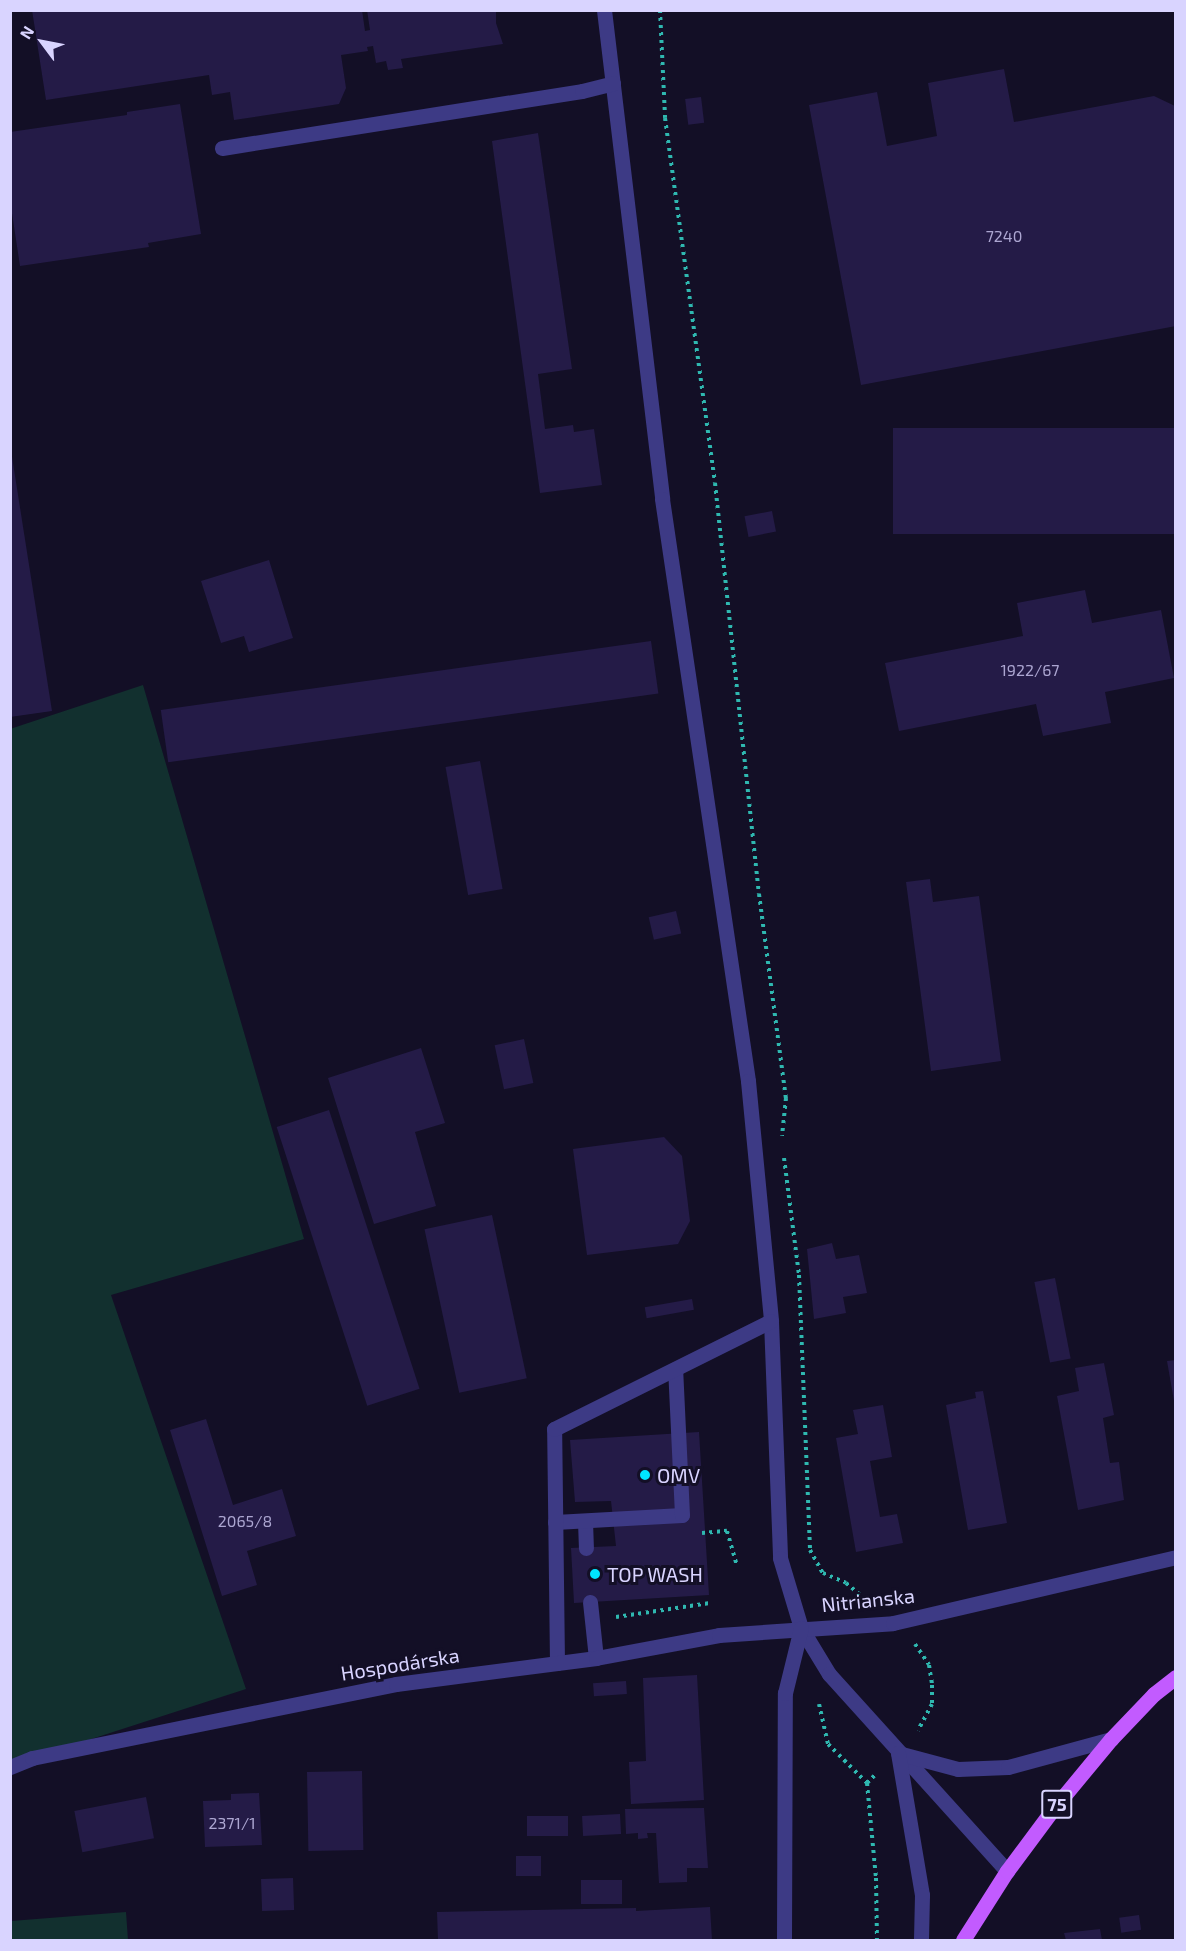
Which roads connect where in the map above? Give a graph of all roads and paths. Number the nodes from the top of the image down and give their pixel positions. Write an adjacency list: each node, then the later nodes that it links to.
1 (604, 10): 3 (street)
2 (660, 10): 12 (path)
3 (613, 83): 4 (street); 5 (street)
4 (222, 148)
5 (771, 1321): 6 (street); 13 (street)
6 (675, 1369): 7 (street); 8 (street)
7 (585, 1521): 8 (street); 9 (street)
8 (555, 1522): 15 (street)
9 (586, 1548)
10 (1176, 1557): 12 (street, Nitrianska)
11 (590, 1602): 14 (street)
12 (893, 1623): 13 (street, Nitrianska); 18 (path)
13 (801, 1628): 14 (street, Hospodárska); 18 (street); 21 (street, Nitrianska)
14 (596, 1658): 15 (street, Hospodárska)
15 (557, 1663): 19 (street, Hospodárska)
16 (1176, 1677): 17 (main road, 75)
17 (1112, 1739): 18 (street); 20 (main road, 75)
18 (898, 1753): 20 (street); 22 (path); 23 (street)
19 (10, 1767)
20 (1007, 1871): 24 (main road, 75)
21 (784, 1941)
22 (878, 1941)
23 (921, 1941)
24 (963, 1941)

